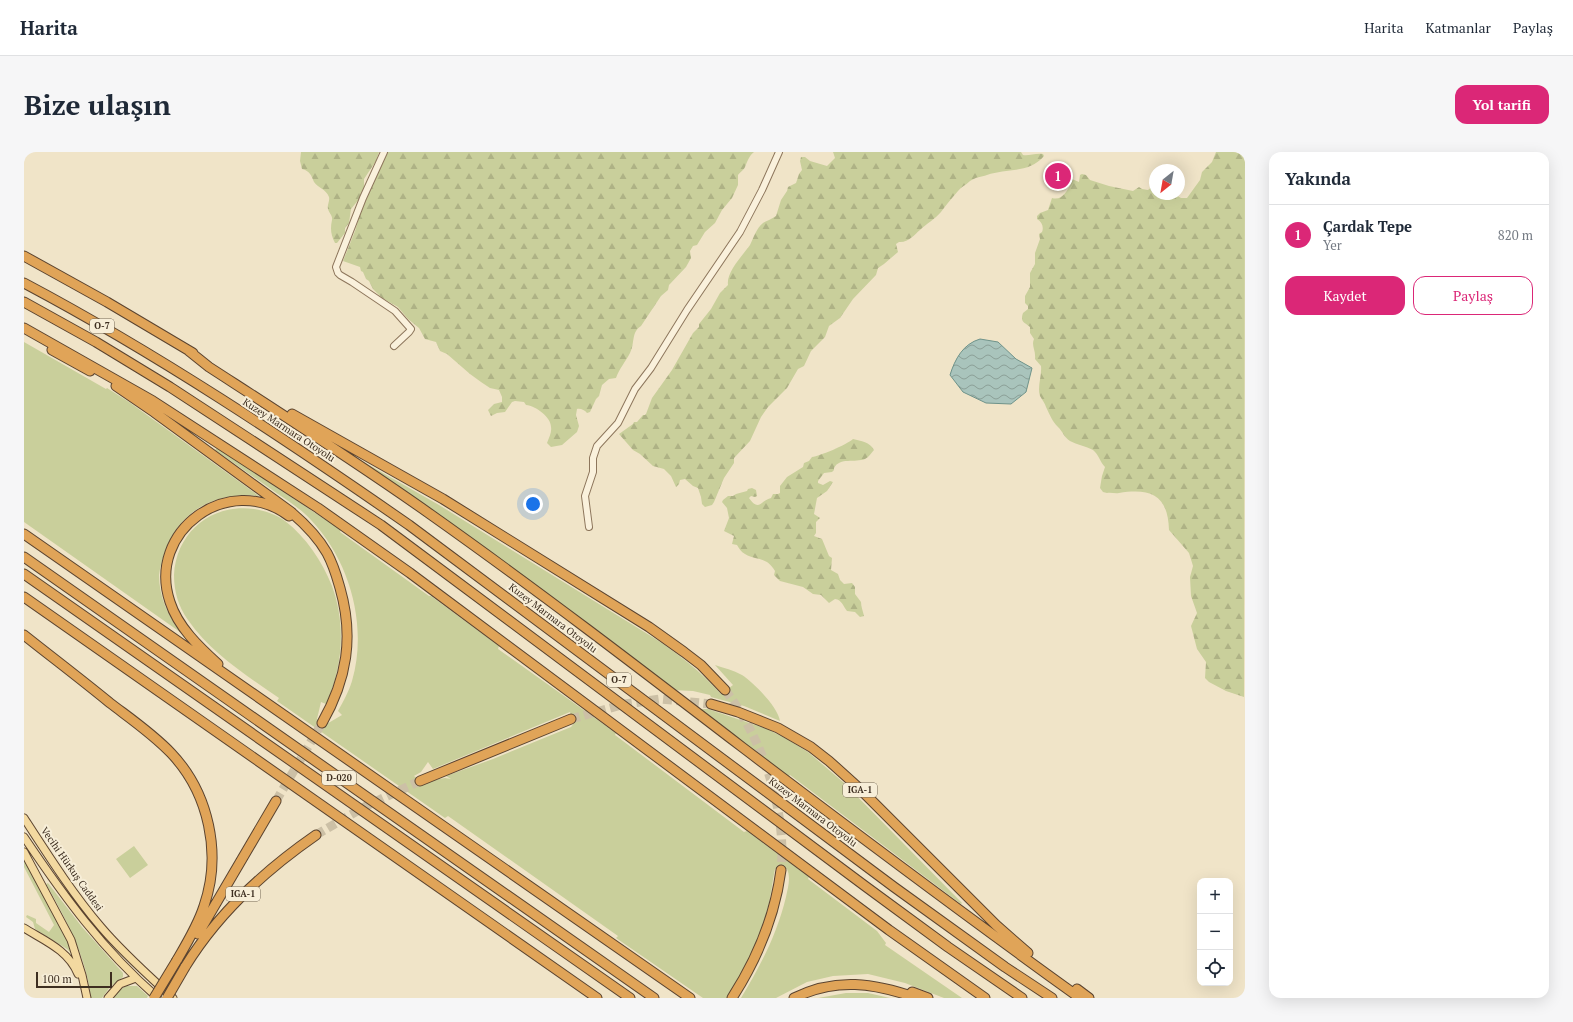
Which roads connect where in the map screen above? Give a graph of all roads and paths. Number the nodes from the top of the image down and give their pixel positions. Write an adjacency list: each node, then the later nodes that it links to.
1 (384, 152): 8 (street)
2 (779, 152): 11 (street)
3 (24, 256): 9 (highway)
4 (24, 283): 51 (highway, Kuzey Marmara Otoyolu / O-7)
5 (24, 302): 50 (highway, O-7)
6 (24, 328): 10 (highway)
7 (24, 333): 10 (highway)
8 (394, 346)
9 (189, 351): 18 (highway); 52 (highway)
10 (107, 377): 15 (highway); 49 (highway)
11 (589, 526)
12 (24, 534): 22 (highway)
13 (24, 557): 43 (highway, D-020)
14 (24, 574): 42 (highway, D-020)
15 (339, 585): 21 (highway); 22 (highway)
16 (24, 597): 41 (highway)
17 (24, 635): 31 (highway)
18 (725, 690)
19 (712, 704): 53 (highway, IGA-1)
20 (571, 719): 23 (highway)
21 (322, 723)
22 (319, 738): 44 (highway)
23 (420, 781)
24 (276, 801): 31 (highway)
25 (24, 818): 40 (main road, Vecihi Hürkuş Caddesi)
26 (316, 835): 31 (highway, IGA-1)
27 (24, 837): 32 (main road, Vecihi Hürkuş Caddesi)
28 (24, 852): 33 (main road)
29 (781, 870): 45 (highway)
30 (24, 928): 33 (main road)
31 (181, 964): 37 (highway, bridge); 38 (highway); 39 (highway, IGA-1, bridge)
32 (136, 978): 36 (main road); 38 (main road, Vecihi Hürkuş Caddesi)
33 (85, 986): 35 (main road)
34 (873, 986): 46 (highway); 47 (highway); 48 (highway)
35 (87, 998)
36 (108, 998)
37 (154, 998)
38 (159, 998)
39 (167, 998)
40 (173, 998)
41 (597, 998)
42 (630, 998)
43 (654, 998)
44 (690, 998)
45 (732, 998)
46 (794, 998)
47 (916, 998)
48 (928, 998)
49 (985, 998)
50 (1022, 998)
51 (1052, 998)
52 (1080, 998)
53 (1090, 998)

